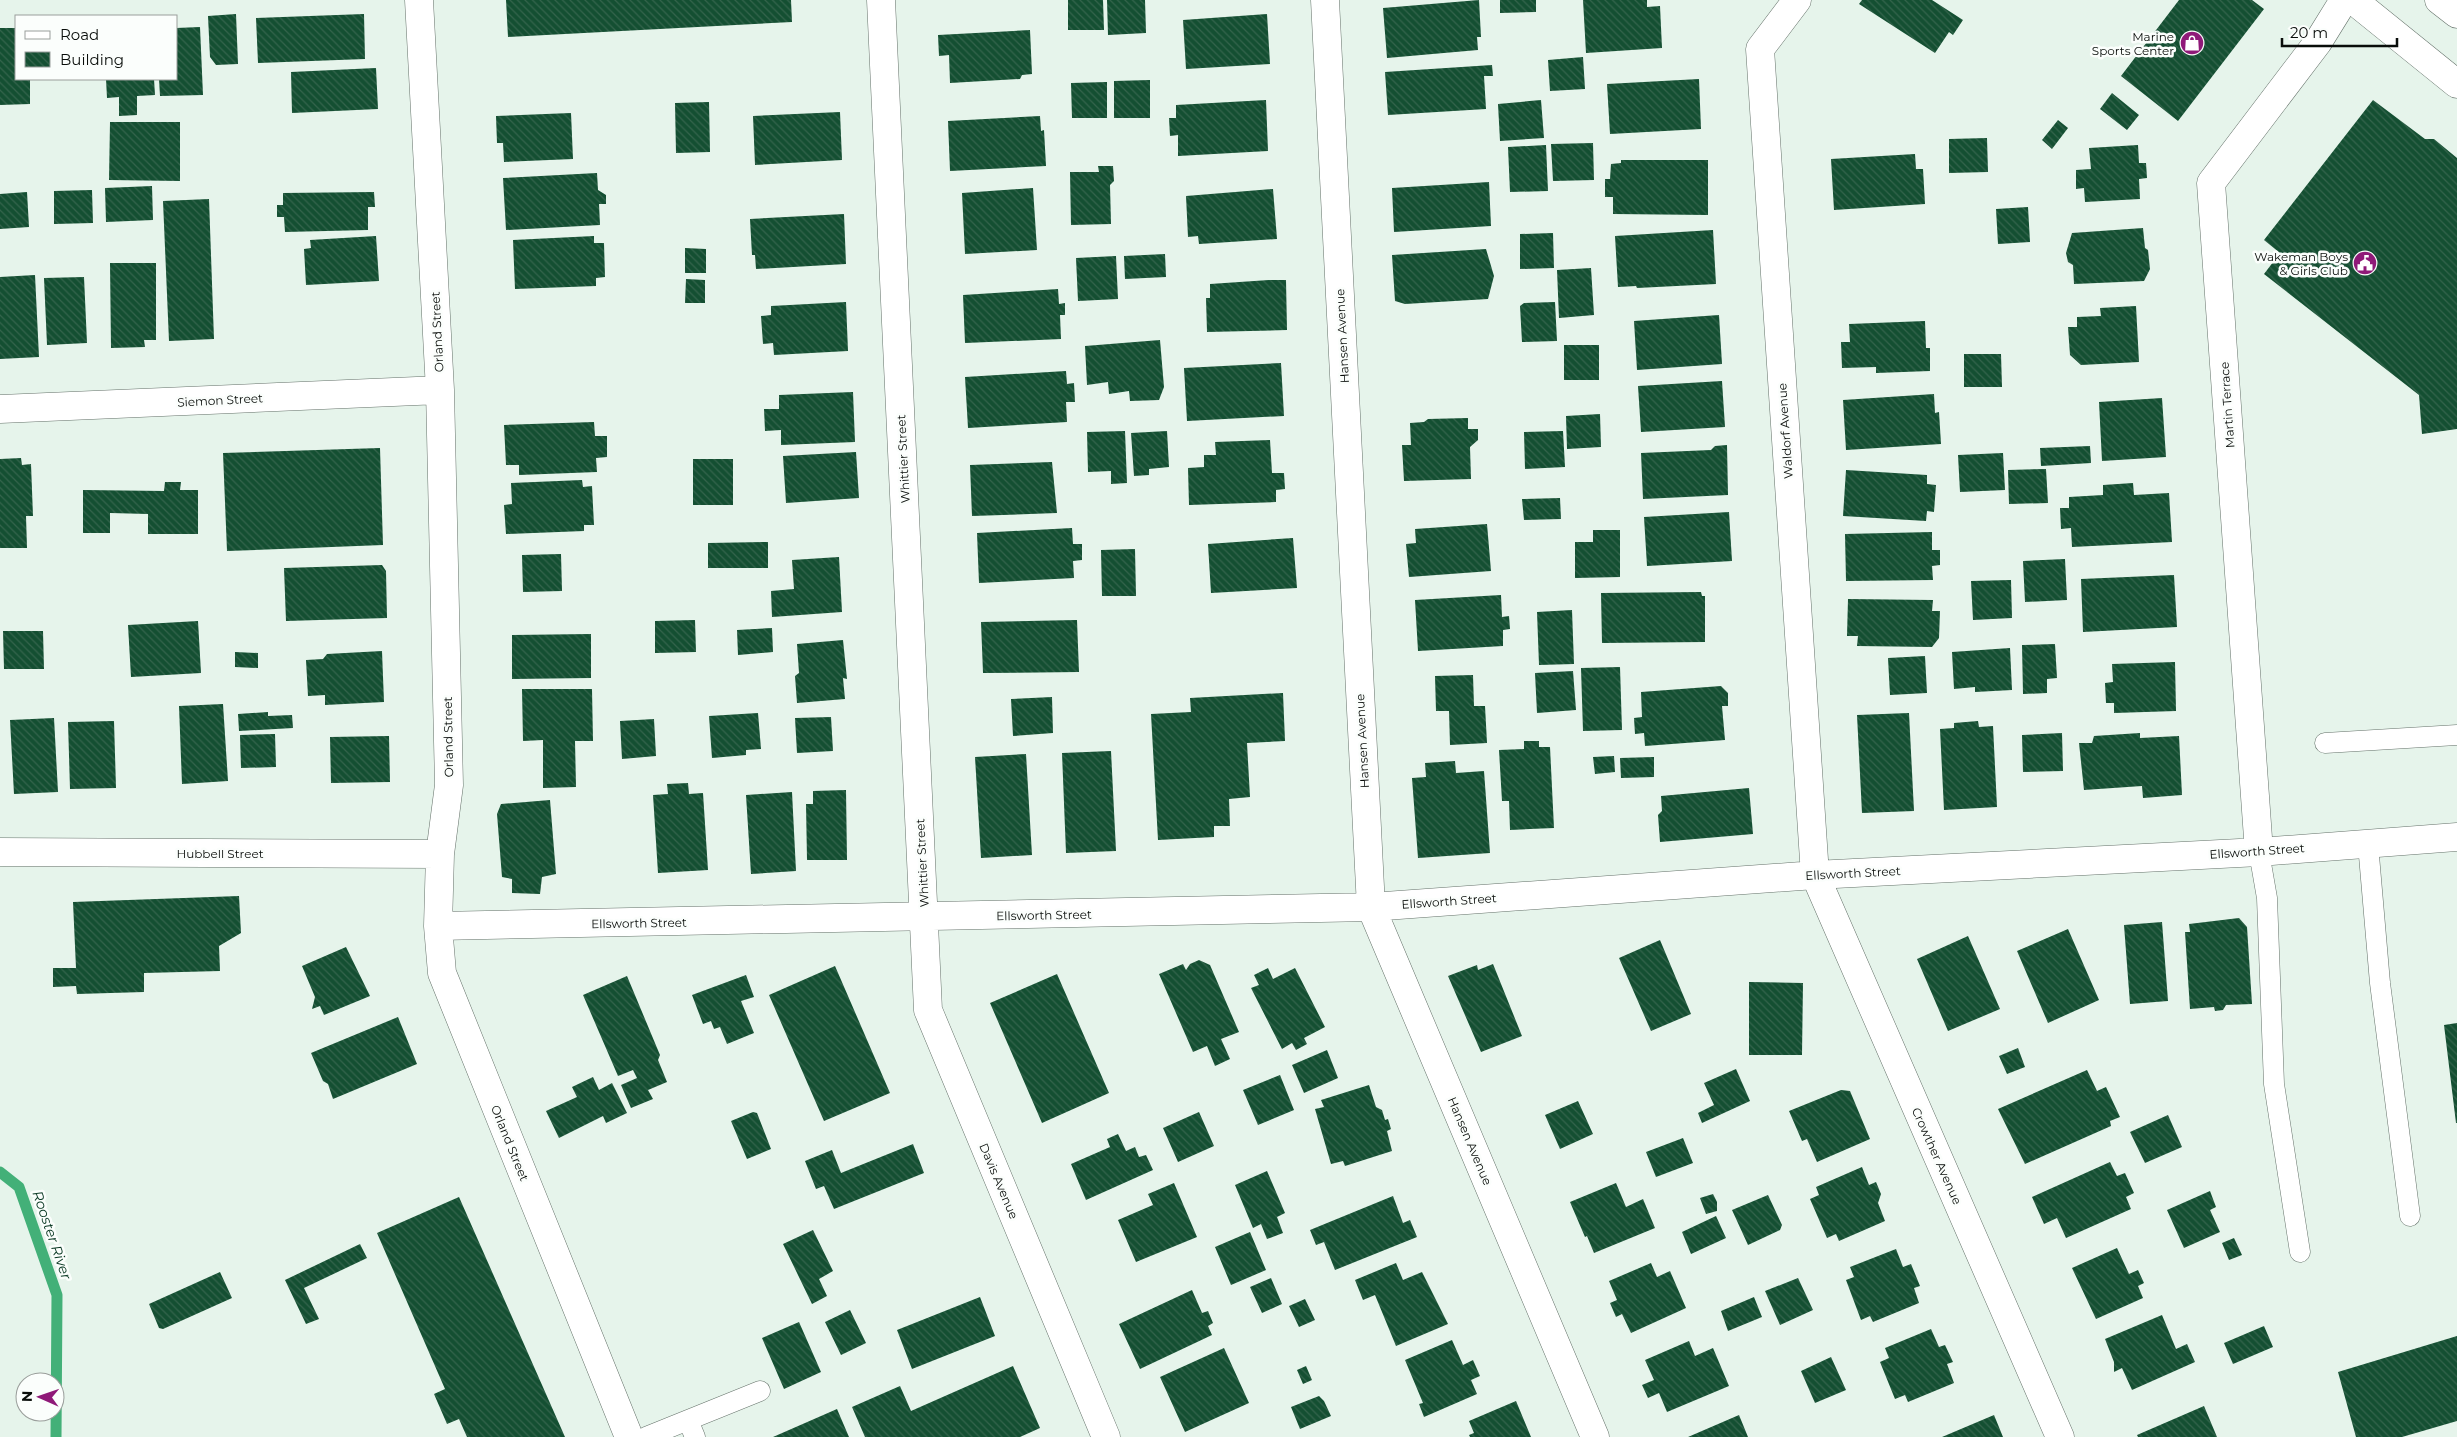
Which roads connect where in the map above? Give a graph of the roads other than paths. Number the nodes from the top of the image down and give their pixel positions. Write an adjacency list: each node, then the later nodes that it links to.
1 (419, 0): 8 (street, Orland Street)
2 (881, 0): 19 (street, Whittier Street)
3 (1324, 0): 18 (street, Hansen Avenue)
4 (1797, 0): 17 (street, Waldorf Avenue)
5 (2344, 0): 15 (street, Martin Terrace)
6 (2353, 0): 7 (street)
7 (2457, 84)
8 (440, 390): 9 (street, Siemon Street); 16 (street, Orland Street)
9 (0, 409)
10 (2457, 735): 11 (lane)
11 (2325, 743)
12 (2457, 837): 13 (street, Ellsworth Street)
13 (2368, 844): 15 (street, Ellsworth Street); 21 (lane)
14 (0, 852): 16 (street, Hubbell Street)
15 (2259, 852): 17 (street, Ellsworth Street); 22 (lane)
16 (440, 854): 20 (street, Orland Street)
17 (1815, 875): 18 (street, Ellsworth Street); 29 (street, Crowther Avenue)
18 (1371, 907): 19 (street, Ellsworth Street); 28 (street, Hansen Avenue)
19 (924, 918): 20 (street, Ellsworth Street); 27 (street, Davis Avenue)
20 (438, 926): 25 (street, Orland Street)
21 (2410, 1216)
22 (2300, 1252)
23 (760, 1391): 24 (lane)
24 (691, 1429): 26 (lane)
25 (629, 1437)
26 (646, 1437)
27 (1106, 1437)
28 (1595, 1437)
29 (2060, 1437)

